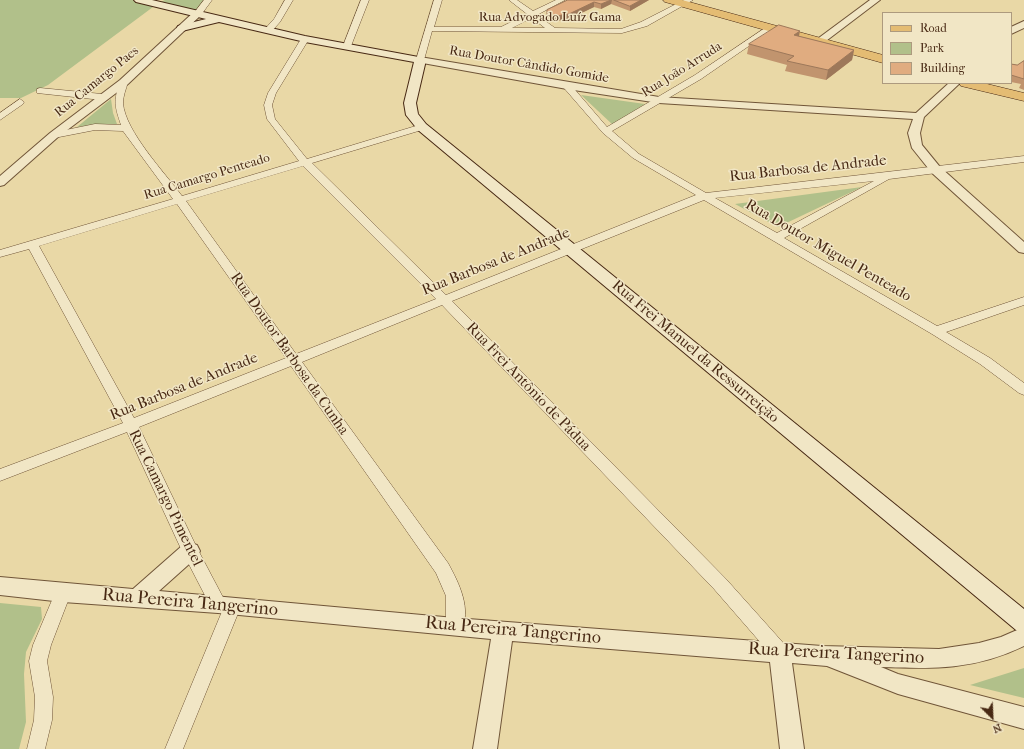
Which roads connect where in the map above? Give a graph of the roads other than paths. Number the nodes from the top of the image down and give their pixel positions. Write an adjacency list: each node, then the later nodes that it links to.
1 (139, 0): 11 (main road, Rua Doutor Cândido Gomide)
2 (208, 0): 11 (street, Rua Camargo Paes)
3 (289, 0): 18 (street)
4 (365, 0): 24 (street)
5 (438, 0): 17 (street)
6 (513, 0): 12 (street)
7 (562, 0): 12 (street)
8 (669, 0): 10 (main road)
9 (876, 0): 23 (street)
10 (685, 2): 16 (main road); 21 (street, Rua Advogado Luíz Gama)
11 (198, 13): 13 (main road, Rua Doutor Cândido Gomide); 15 (street, Rua Camargo Paes)
12 (532, 14): 19 (street); 21 (street)
13 (220, 18): 15 (main road); 18 (main road, Rua Doutor Cândido Gomide)
14 (1024, 24): 20 (street)
15 (182, 28): 27 (street, Rua Camargo Paes)
16 (771, 28): 23 (main road); 36 (street, Rua João Arruda)
17 (429, 29): 19 (street, Rua Advogado Luíz Gama); 26 (street)
18 (268, 30): 22 (main road, Rua Doutor Cândido Gomide)
19 (500, 30): 21 (street, Rua Advogado Luíz Gama)
20 (1012, 30)
21 (554, 31)
22 (305, 39): 24 (main road, Rua Doutor Cândido Gomide); 45 (street, Rua Frei Antônio de Pádua)
23 (819, 42): 25 (main road)
24 (347, 46): 26 (main road, Rua Doutor Cândido Gomide)
25 (882, 59)
26 (420, 60): 31 (street, Rua Doutor Cândido Gomide); 40 (main road, Rua Frei Manuel da Ressurreição)
27 (124, 82): 34 (street, Rua Camargo Paes); 41 (street, Rua Doutor Barbosa da Cunha)
28 (954, 84): 38 (street)
29 (971, 84): 32 (main road)
30 (981, 84): 32 (main road)
31 (567, 86): 36 (street, Rua Doutor Cândido Gomide); 42 (street, Rua Doutor Miguel Penteado)
32 (1000, 90): 35 (main road)
33 (40, 92): 34 (street)
34 (102, 97): 43 (street, Rua Camargo Paes)
35 (1024, 97)
36 (659, 100): 38 (street, Rua Doutor Cândido Gomide); 42 (street, Rua João Arruda)
37 (20, 102): 39 (street)
38 (919, 116): 46 (street)
39 (0, 117)
40 (422, 127): 45 (street, Rua Camargo Penteado); 53 (main road, Rua Frei Manuel da Ressurreição)
41 (126, 128): 43 (street); 50 (street, Rua Doutor Barbosa da Cunha)
42 (606, 131): 49 (street, Rua Doutor Miguel Penteado)
43 (54, 135): 48 (street, Rua Camargo Paes)
44 (1024, 158): 46 (street, Rua Barbosa de Andrade)
45 (304, 161): 50 (street, Rua Camargo Penteado); 56 (street, Rua Frei Antônio de Pádua)
46 (936, 170): 47 (street, Rua Barbosa de Andrade); 54 (street)
47 (888, 176): 49 (street, Rua Barbosa de Andrade); 51 (street)
48 (0, 182)
49 (704, 196): 51 (street, Rua Doutor Miguel Penteado); 53 (street, Rua Barbosa de Andrade)
50 (179, 199): 52 (street, Rua Camargo Penteado); 59 (street, Rua Doutor Barbosa da Cunha)
51 (776, 238): 58 (street, Rua Doutor Miguel Penteado)
52 (32, 244): 55 (street, Rua Camargo Penteado); 61 (street, Rua Camargo Pimentel)
53 (571, 249): 56 (street, Rua Barbosa de Andrade); 68 (main road, Rua Frei Manuel da Ressurreição)
54 (1024, 249)
55 (0, 254)
56 (444, 300): 59 (street, Rua Barbosa de Andrade); 72 (street, Rua Frei Antônio de Pádua)
57 (1024, 301): 58 (street)
58 (936, 331): 60 (street, Rua Doutor Miguel Penteado)
59 (293, 360): 61 (street, Rua Barbosa de Andrade); 69 (street, Rua Doutor Barbosa da Cunha)
60 (1024, 390)
61 (130, 425): 62 (street, Rua Barbosa de Andrade); 63 (street, Rua Camargo Pimentel)
62 (0, 475)
63 (190, 551): 66 (street); 67 (street, Rua Camargo Pimentel)
64 (0, 586): 65 (street, Rua Pereira Tangerino)
65 (63, 593): 66 (street, Rua Pereira Tangerino); 75 (street)
66 (137, 598): 67 (street, Rua Pereira Tangerino)
67 (226, 605): 69 (street, Rua Pereira Tangerino); 76 (street)
68 (1024, 623)
69 (455, 627): 70 (street, Rua Pereira Tangerino)
70 (503, 631): 72 (street, Rua Pereira Tangerino); 77 (street)
71 (1024, 636): 73 (street, Rua Pereira Tangerino)
72 (780, 652): 73 (street, Rua Pereira Tangerino); 78 (street)
73 (822, 656): 74 (street)
74 (1024, 718)
75 (36, 749)
76 (174, 749)
77 (485, 749)
78 (792, 749)

